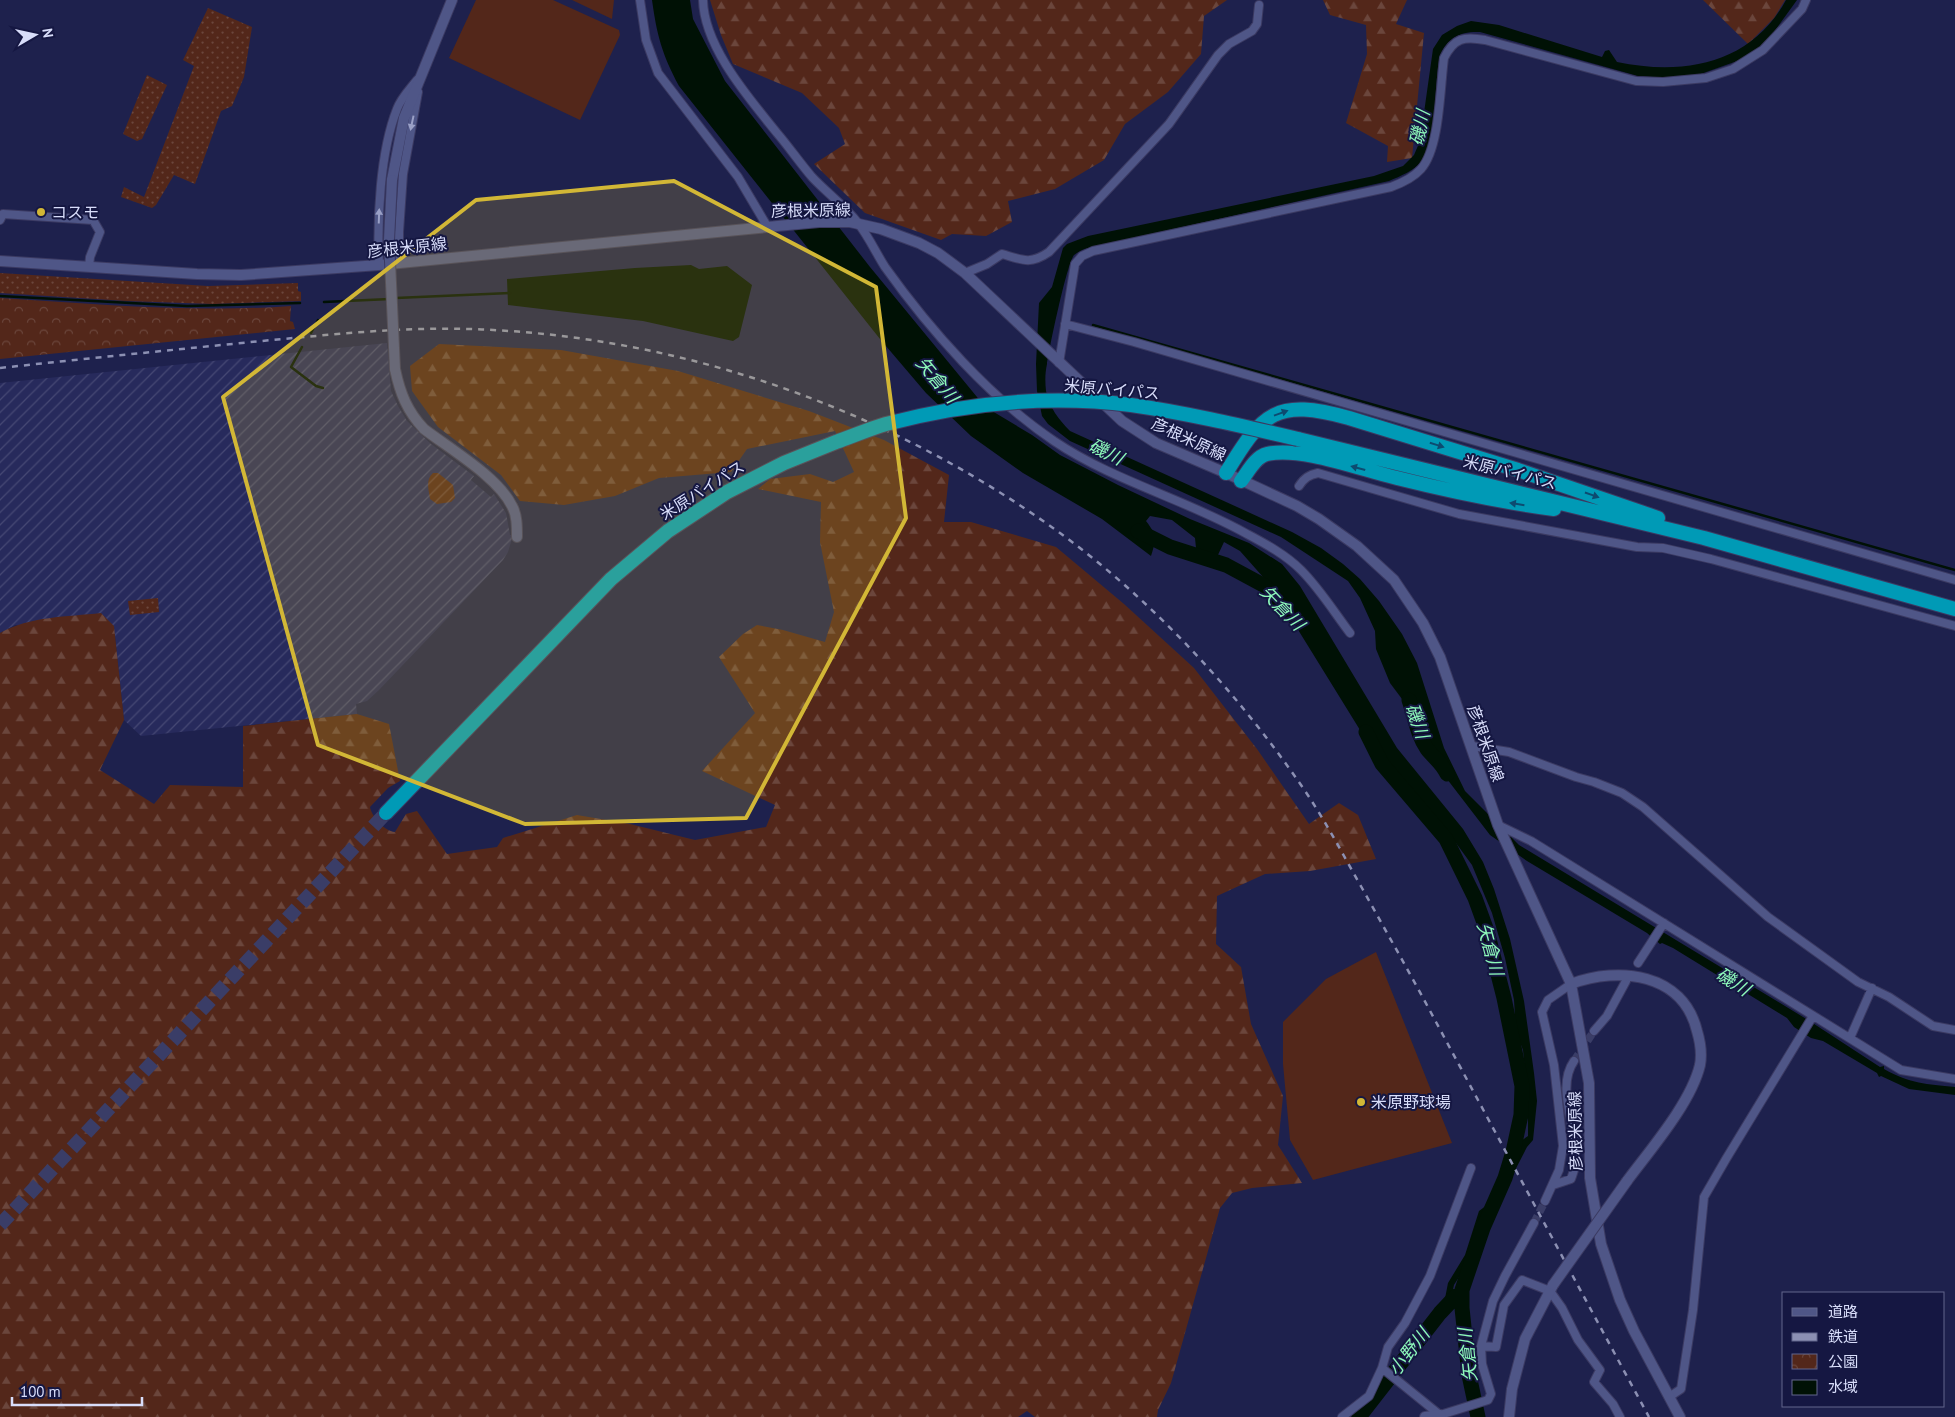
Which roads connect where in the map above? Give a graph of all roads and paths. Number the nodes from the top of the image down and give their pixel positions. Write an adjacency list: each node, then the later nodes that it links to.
1 (452, 0): 6 (main road)
2 (640, 0): 9 (street)
3 (703, 0): 8 (street)
4 (1806, 0): 15 (street)
5 (1259, 5): 14 (street)
6 (420, 75): 11 (street, one-way to 11); 12 (street, one-way to 6); 21 (main road, bridge)
7 (0, 220): 13 (street)
8 (855, 223): 9 (main road, 彦根米原線); 14 (main road, 彦根米原線); 26 (street)
9 (772, 226): 11 (main road, 彦根米原線)
10 (0, 262): 13 (main road, 彦根米原線)
11 (399, 263): 12 (main road, 彦根米原線)
12 (379, 265): 13 (main road, 彦根米原線)
13 (89, 267)
14 (965, 273): 16 (main road, 彦根米原線)
15 (1065, 324): 16 (street); 23 (street)
16 (1056, 360): 17 (main road, 彦根米原線)
17 (1226, 473): 18 (main road, 彦根米原線); 22 (highway, one-way to 22)
18 (1241, 481): 20 (highway, one-way to 18); 27 (main road, 彦根米原線)
19 (1299, 486): 25 (street)
20 (1634, 521): 22 (highway, 米原バイパス); 28 (highway, 米原バイパス, bridge)
21 (517, 537)
22 (1704, 538): 24 (highway, 米原バイパス)
23 (1955, 580)
24 (1955, 609)
25 (1955, 626)
26 (1350, 633)
27 (1472, 746): 29 (main road, 彦根米原線); 34 (street)
28 (386, 813)
29 (1498, 825): 30 (street); 33 (main road, 彦根米原線)
30 (1663, 926): 31 (street); 35 (street)
31 (1638, 963)
32 (1626, 981): 37 (street)
33 (1571, 984): 42 (street); 45 (main road, bridge); 48 (main road, 彦根米原線)
34 (1872, 988): 36 (street); 38 (street)
35 (1812, 1018): 38 (street); 48 (street)
36 (1955, 1030)
37 (1594, 1031)
38 (1850, 1038): 40 (street)
39 (1574, 1061): 42 (street)
40 (1955, 1079)
41 (1471, 1168): 47 (street)
42 (1553, 1185): 43 (street)
43 (1544, 1202)
44 (1534, 1223): 46 (street)
45 (1552, 1288): 46 (street); 52 (main road); 53 (street)
46 (1481, 1346): 49 (street)
47 (1382, 1368): 49 (street); 50 (street)
48 (1669, 1397): 54 (main road, 彦根米原線)
49 (1441, 1416): 51 (main road)
50 (1342, 1417)
51 (1426, 1417)
52 (1509, 1417)
53 (1620, 1417)
54 (1680, 1417)

